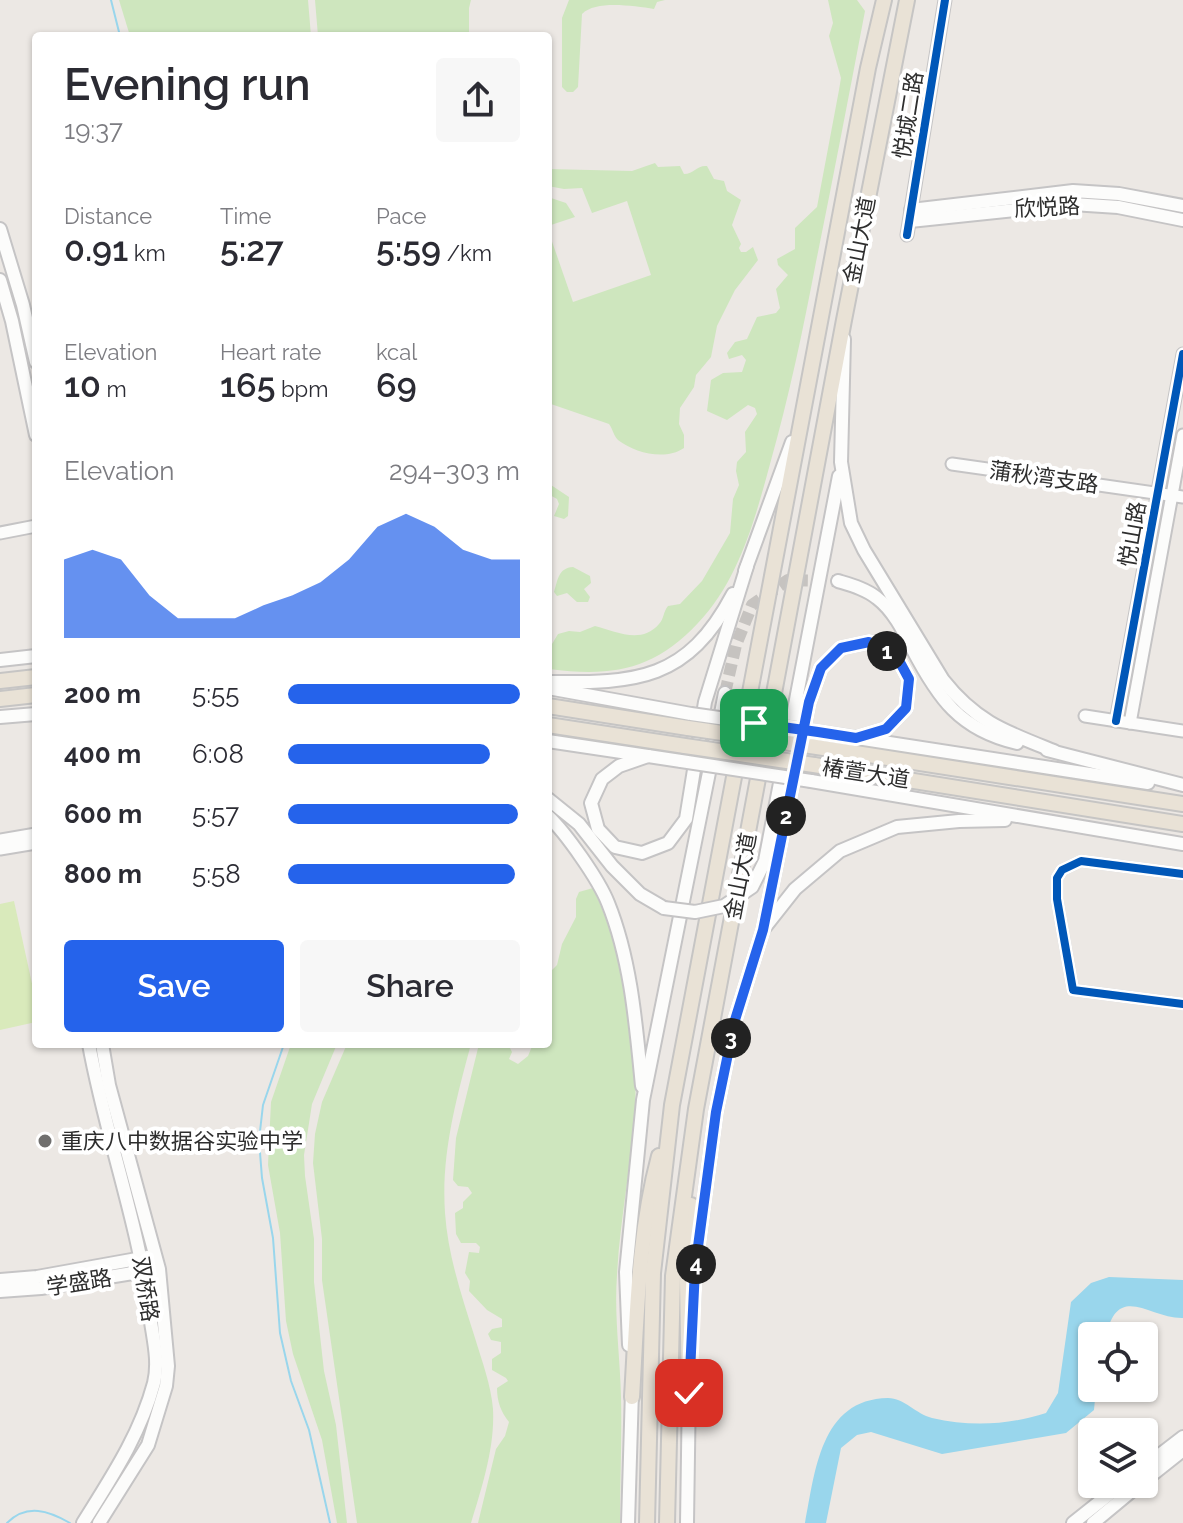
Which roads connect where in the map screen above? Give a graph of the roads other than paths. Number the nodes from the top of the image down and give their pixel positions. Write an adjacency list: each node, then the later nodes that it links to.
1 (884, 0): 17 (highway, 金山大道)
2 (907, 0): 13 (highway, 金山大道)
3 (945, 0): 5 (street, 悦城二路)
4 (1183, 206): 5 (main road, 欣悦路)
5 (910, 215): 6 (main road, 欣悦路); 8 (street, 悦城二路)
6 (1183, 220)
7 (0, 229): 10 (main road)
8 (907, 235)
9 (0, 280): 11 (main road)
10 (23, 305): 11 (main road); 12 (main road)
11 (4, 308): 14 (main road)
12 (27, 319): 14 (main road); 15 (main road)
13 (844, 320): 20 (main road); 69 (highway, 金山大道)
14 (6, 322): 18 (main road)
15 (32, 343)
16 (1183, 354): 22 (street, 悦山路)
17 (805, 405): 26 (main road); 68 (highway, 金山大道)
18 (32, 420)
19 (1183, 435): 23 (street, 悦山路)
20 (841, 462): 49 (main road); 52 (main road, bridge)
21 (952, 464): 22 (street, 蒲秋湾支路)
22 (1157, 493): 23 (street, 蒲秋湾支路); 42 (street, 悦山路)
23 (1177, 496): 43 (street, 悦山路)
24 (32, 527): 25 (street)
25 (0, 533)
26 (747, 566): 32 (main road); 50 (main road)
27 (838, 581): 49 (main road)
28 (32, 656): 29 (main road)
29 (0, 660)
30 (30, 678): 31 (highway)
31 (0, 681)
32 (552, 682)
33 (552, 689): 41 (main road)
34 (725, 693): 67 (main road)
35 (31, 695): 36 (highway)
36 (0, 699)
37 (552, 706): 41 (highway, 椿萱大道)
38 (32, 714): 40 (main road)
39 (1085, 716): 42 (street)
40 (0, 717)
41 (690, 721): 47 (highway, 椿萱大道, bridge)
42 (1116, 721): 43 (street)
43 (1130, 723): 45 (street)
44 (552, 726): 56 (highway, 椿萱大道, bridge)
45 (1183, 731)
46 (856, 738): 47 (main road); 51 (main road); 63 (main road)
47 (817, 740): 53 (highway, 椿萱大道)
48 (552, 742): 50 (main road)
49 (1054, 751): 51 (main road)
50 (648, 756): 55 (main road, bridge)
51 (1183, 786)
52 (552, 802)
53 (1183, 804)
54 (552, 820): 67 (main road)
55 (1038, 820): 60 (main road); 63 (main road)
56 (1183, 824)
57 (32, 835): 58 (street)
58 (0, 840)
59 (32, 844): 61 (street)
60 (1183, 844)
61 (0, 849)
62 (1183, 874): 64 (street)
63 (763, 930): 74 (main road)
64 (1183, 1004)
65 (90, 1048): 70 (main road, 双桥路)
66 (103, 1048): 70 (main road, 双桥路)
67 (643, 1100): 75 (main road)
68 (672, 1105): 75 (highway); 87 (highway, 金山大道)
69 (696, 1109): 74 (highway); 88 (highway, 金山大道)
70 (148, 1256): 71 (main road, 双桥路); 72 (main road, 学盛路)
71 (152, 1270): 73 (main road, 学盛路); 84 (main road, 双桥路); 85 (main road, 双桥路)
72 (0, 1280)
73 (0, 1291)
74 (689, 1393): 89 (main road)
75 (632, 1397): 86 (main road)
76 (1183, 1437): 78 (main road)
77 (1183, 1450): 80 (main road)
78 (1158, 1456)
79 (1183, 1459): 80 (main road)
80 (1164, 1466): 81 (main road)
81 (1158, 1471)
82 (1104, 1498): 90 (main road)
83 (1124, 1498): 91 (main road)
84 (83, 1523)
85 (99, 1523)
86 (628, 1523)
87 (647, 1523)
88 (667, 1523)
89 (687, 1523)
90 (1073, 1523)
91 (1093, 1523)

